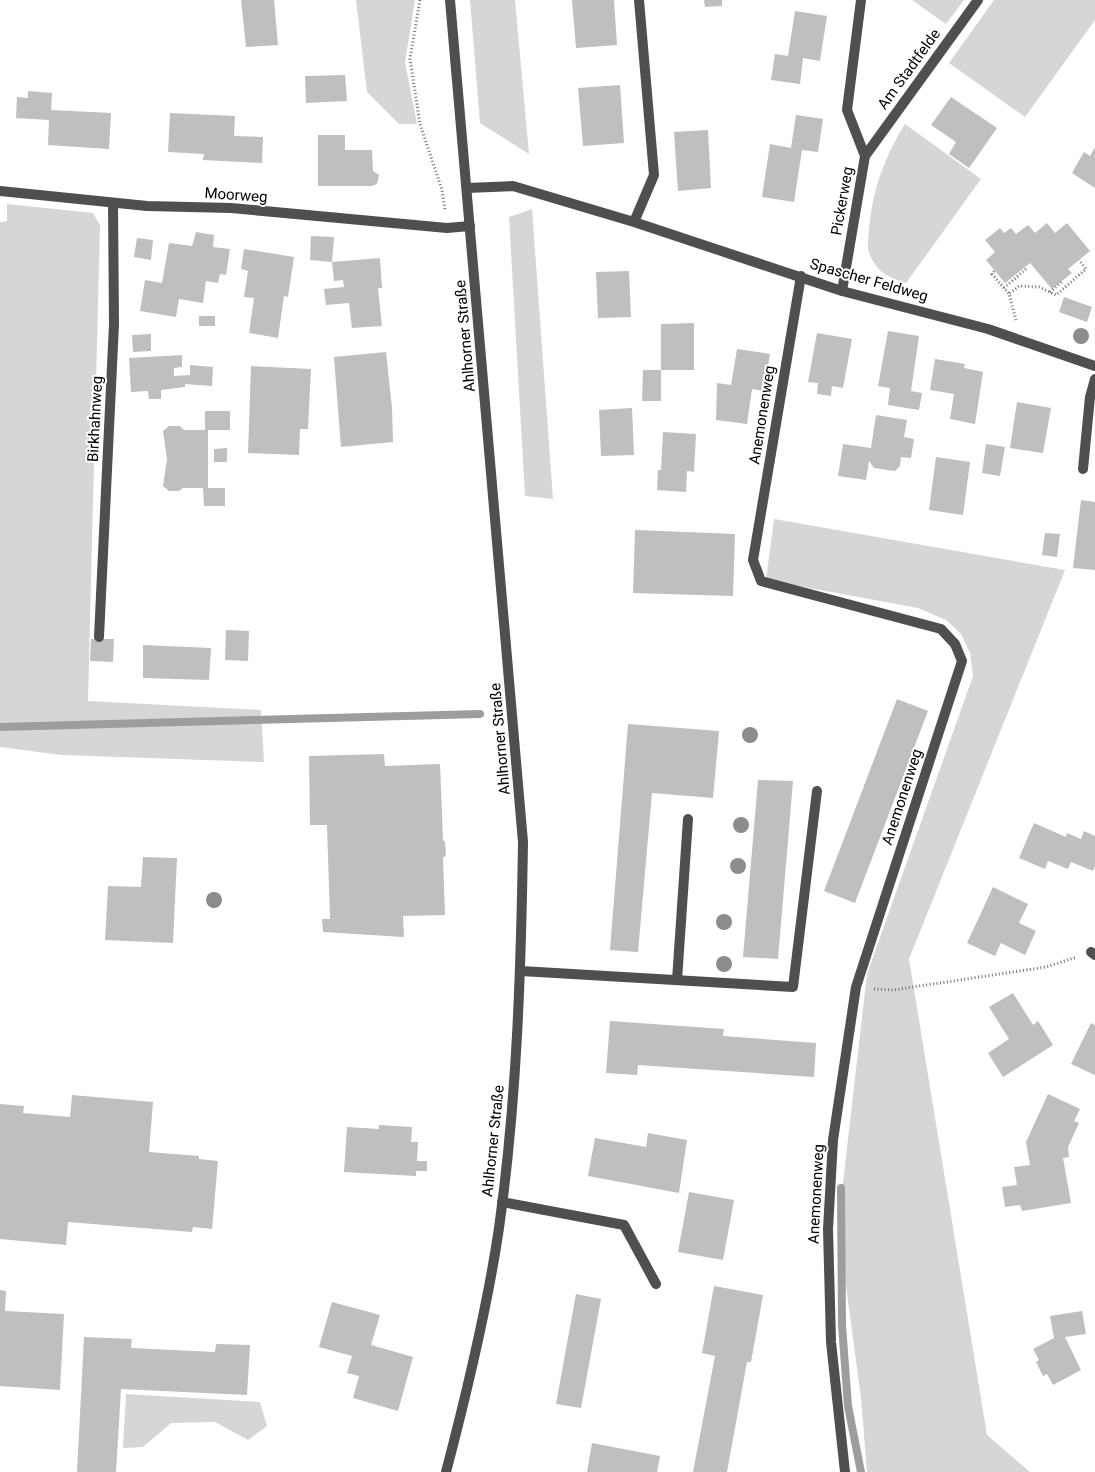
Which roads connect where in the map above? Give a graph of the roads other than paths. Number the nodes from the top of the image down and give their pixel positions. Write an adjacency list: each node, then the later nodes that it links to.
1 (450, 0): 6 (street, Ahlhorner Straße)
2 (639, 0): 9 (street)
3 (861, 0): 5 (street, Pickerweg)
4 (978, 0): 5 (street, Am Stadtfelde)
5 (865, 156): 12 (street, Pickerweg)
6 (467, 188): 9 (street, Spascher Feldweg); 10 (street, Ahlhorner Straße)
7 (0, 191): 8 (street, Moorweg)
8 (113, 202): 10 (street, Moorweg); 16 (street, Birkhahnweg)
9 (634, 222): 11 (street, Spascher Feldweg)
10 (470, 226): 19 (street, Ahlhorner Straße)
11 (801, 276): 12 (street, Spascher Feldweg); 24 (street, Anemonenweg)
12 (842, 291): 13 (street, Spascher Feldweg)
13 (1095, 366)
14 (1095, 378): 15 (street)
15 (1083, 469)
16 (100, 637)
17 (817, 791): 20 (street)
18 (688, 819): 20 (street)
19 (521, 971): 20 (street); 21 (street, Ahlhorner Straße)
20 (676, 980)
21 (502, 1202): 22 (street); 23 (street, Ahlhorner Straße)
22 (656, 1284)
23 (446, 1472)
24 (845, 1472)

